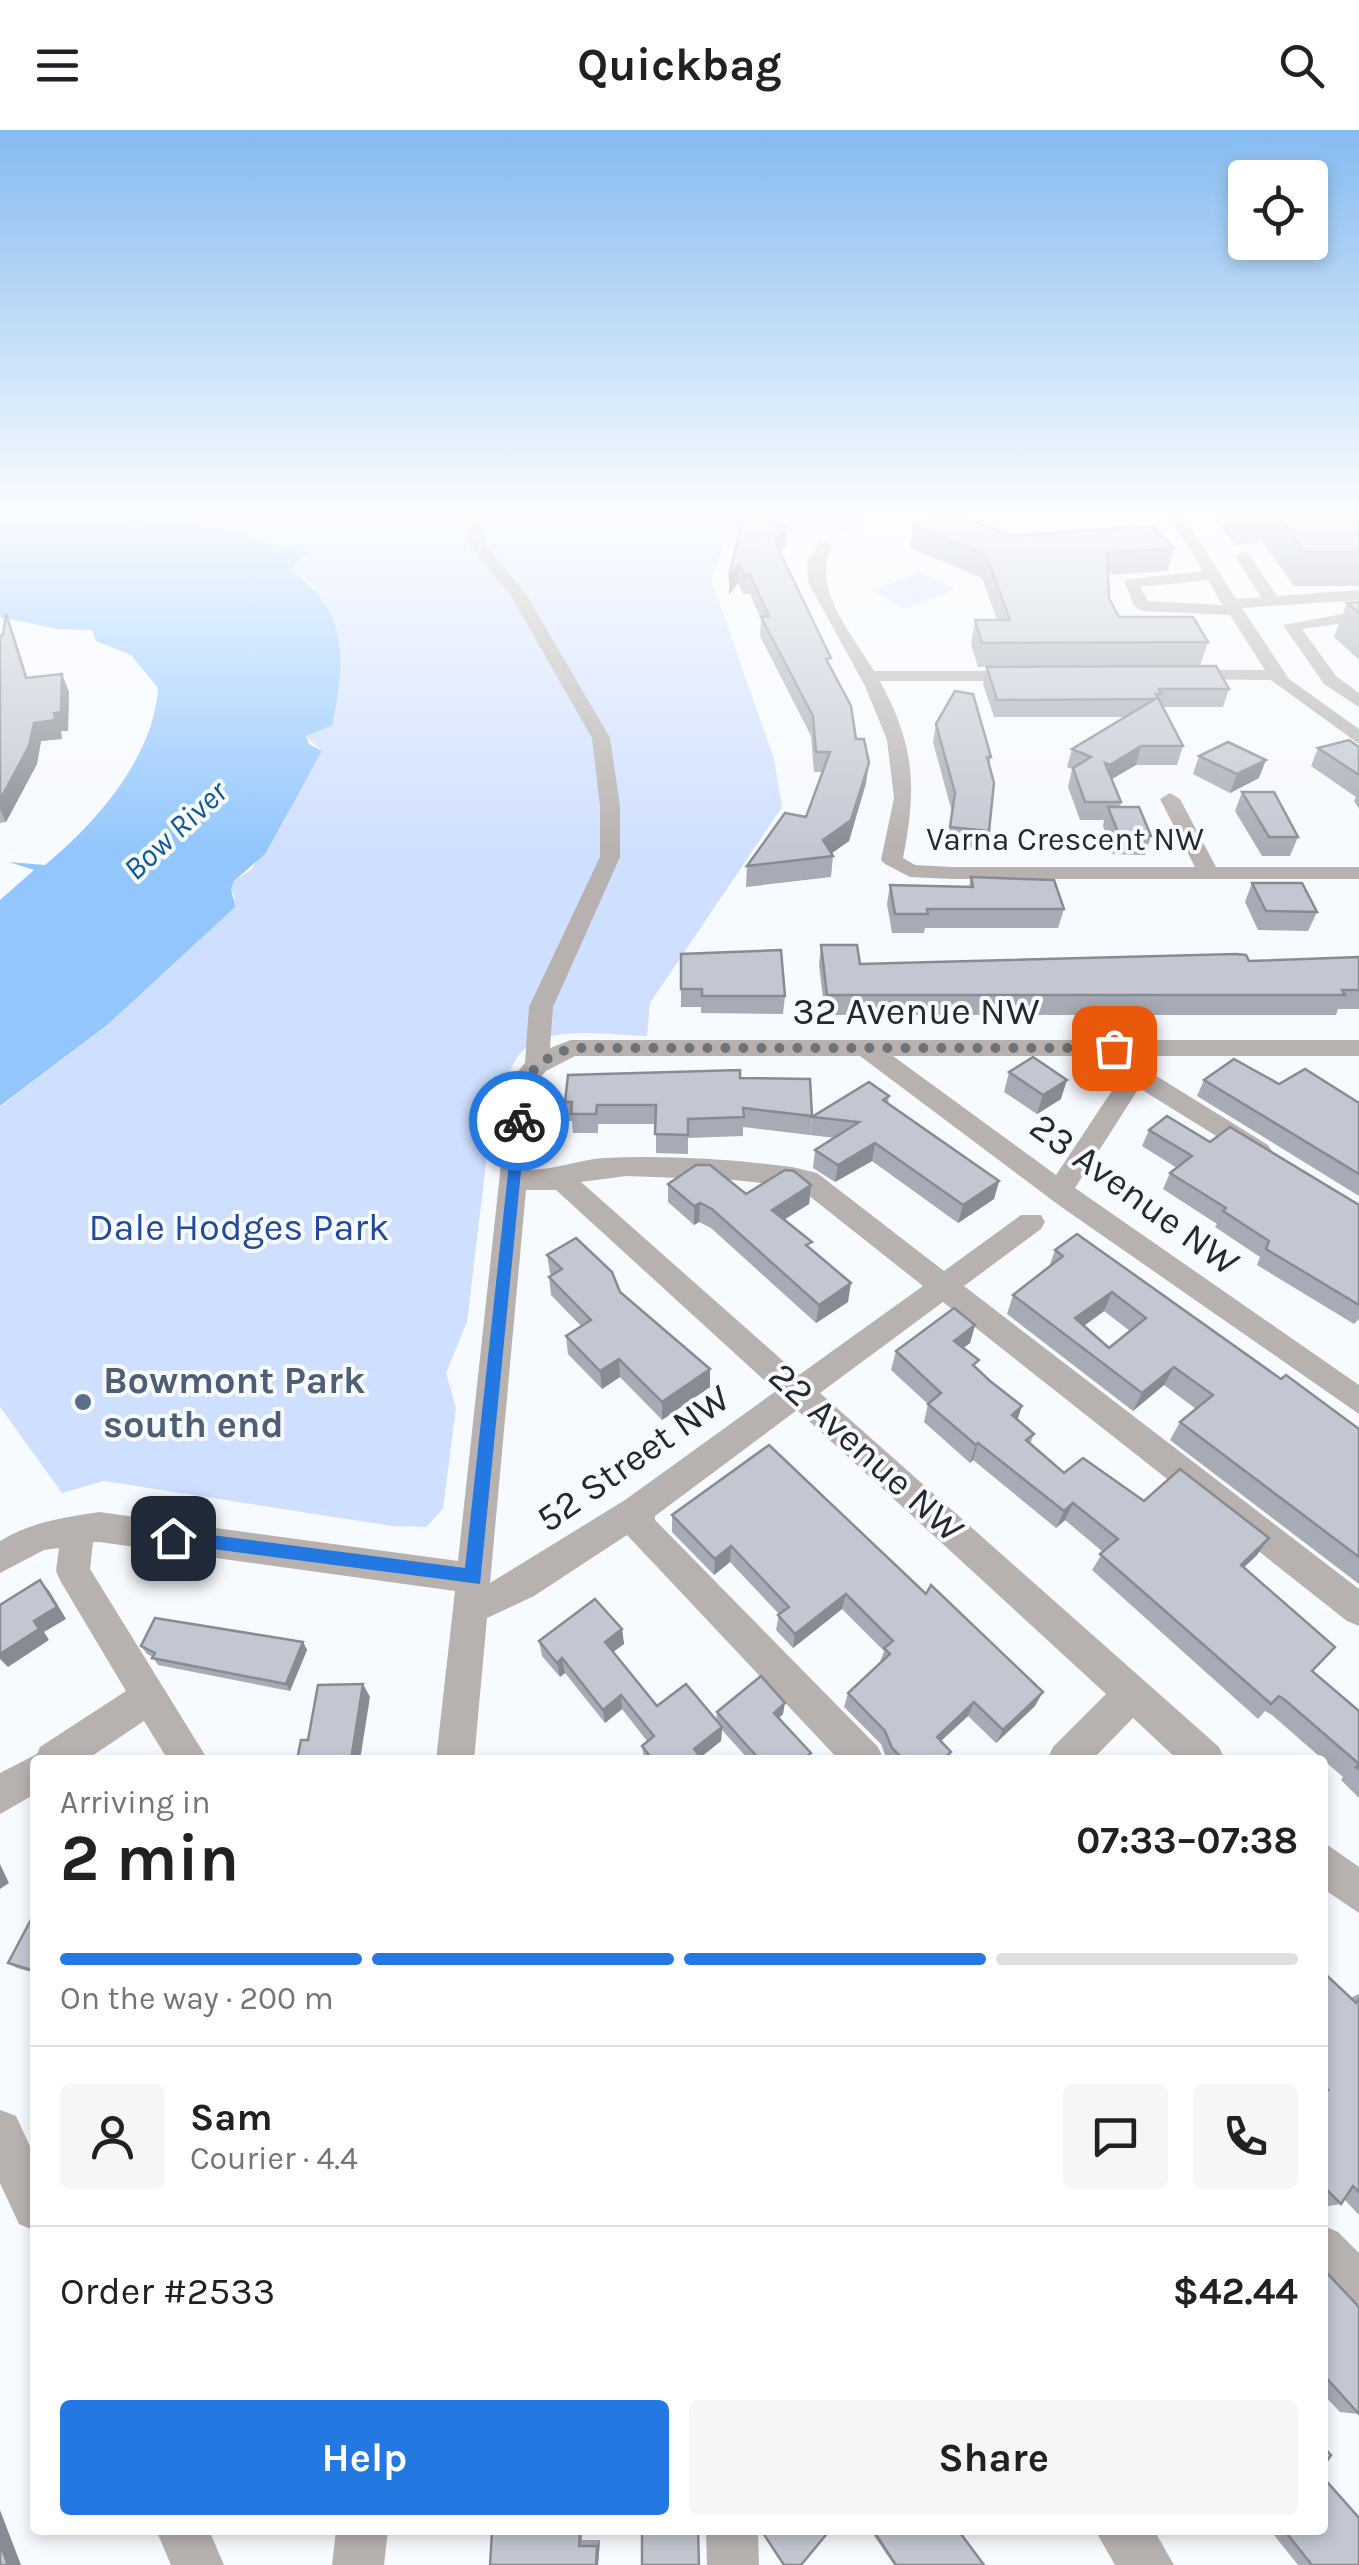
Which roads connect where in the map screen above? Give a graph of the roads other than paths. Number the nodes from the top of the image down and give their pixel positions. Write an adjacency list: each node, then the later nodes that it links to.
1 (536, 626): 18 (street)
2 (841, 626): 6 (street)
3 (1244, 626): 8 (street)
4 (1293, 626): 9 (street)
5 (1158, 675): 8 (street)
6 (869, 676): 7 (street); 13 (street, Varna Crescent NW)
7 (1042, 676)
8 (1279, 679): 9 (street); 11 (street)
9 (1330, 680): 10 (street)
10 (1359, 702)
11 (1359, 738)
12 (1170, 799): 13 (street)
13 (1208, 872): 14 (street, Varna Crescent NW)
14 (1359, 873)
15 (1151, 1048): 16 (street, 32 Avenue NW); 17 (street, 32 Avenue NW); 20 (street)
16 (1349, 1048): 19 (street)
17 (867, 1049): 18 (street, 32 Avenue NW); 24 (street, 23 Avenue NW)
18 (537, 1065): 22 (street)
19 (1359, 1073)
20 (1136, 1075): 21 (street); 24 (street)
21 (1279, 1164)
22 (514, 1180): 23 (street); 32 (street)
23 (562, 1180): 26 (street); 27 (street, 22 Avenue NW)
24 (1058, 1191): 28 (street, 23 Avenue NW)
25 (1031, 1222): 26 (street, 52 Street NW)
26 (942, 1287): 27 (street, 52 Street NW); 33 (street)
27 (802, 1392): 29 (street, 52 Street NW); 34 (street, 22 Avenue NW)
28 (1359, 1401)
29 (637, 1510): 32 (street, 52 Street NW); 39 (street)
30 (78, 1527): 31 (street); 32 (street); 35 (street)
31 (0, 1558)
32 (471, 1593): 38 (street)
33 (1359, 1610)
34 (1131, 1694): 40 (street); 41 (street, 22 Avenue NW)
35 (150, 1696): 36 (street); 37 (street)
36 (61, 1755)
37 (187, 1755)
38 (455, 1755)
39 (860, 1755)
40 (1071, 1755)
41 (1200, 1755)
42 (30, 1775): 43 (street)
43 (0, 1795)
44 (1328, 1866): 45 (street)
45 (1359, 1893)
46 (0, 2132): 47 (street)
47 (30, 2197)
48 (1328, 2254): 49 (street)
49 (1359, 2287)
50 (184, 2535): 54 (street)
51 (361, 2535): 55 (street)
52 (732, 2535): 56 (street)
53 (1125, 2535): 57 (street)
54 (198, 2565)
55 (358, 2565)
56 (733, 2565)
57 (1148, 2565)

